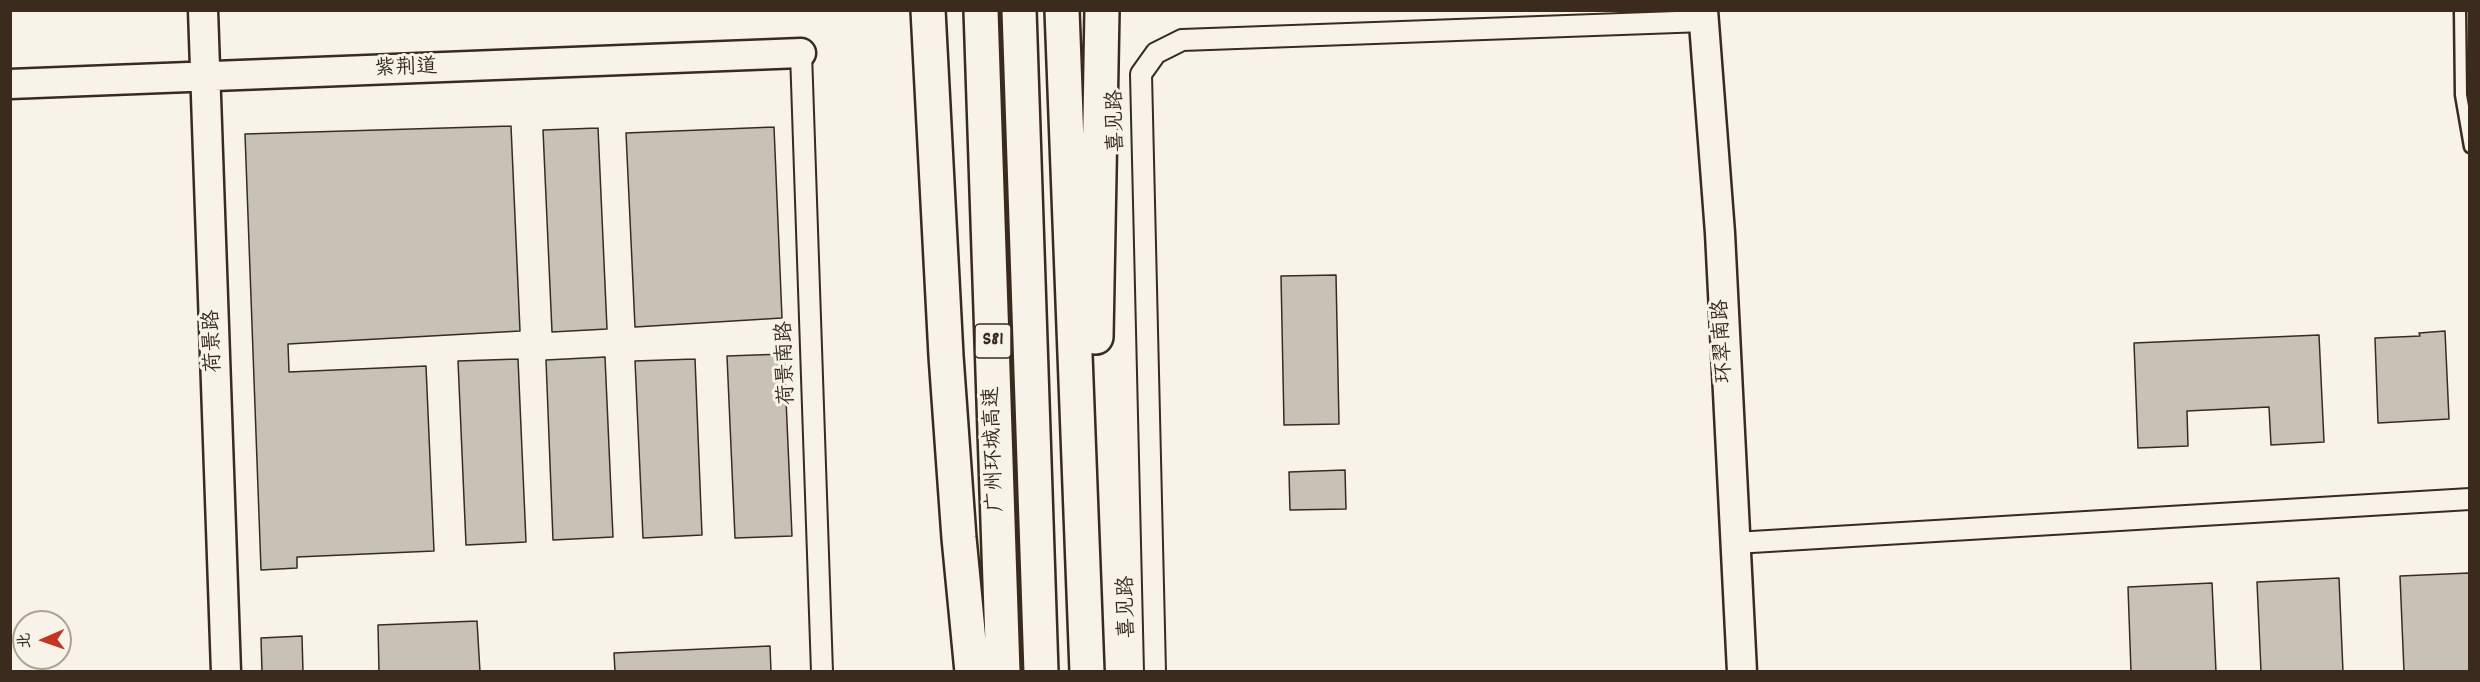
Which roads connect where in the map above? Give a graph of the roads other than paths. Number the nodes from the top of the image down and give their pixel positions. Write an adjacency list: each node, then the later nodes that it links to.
1 (203, 10): 11 (street, 荷景路)
2 (910, 10): 14 (highway)
3 (928, 10): 14 (highway)
4 (981, 10): 20 (highway, 广州环城高速 / S81)
5 (1019, 10): 21 (highway, 广州环城高速 / S81)
6 (1062, 10): 22 (highway)
7 (1102, 10): 23 (highway)
8 (2460, 10): 13 (lane)
9 (1703, 16): 16 (street, 环翠南路); 24 (street, 喜见路)
10 (801, 53): 11 (street, 紫荆道); 18 (street, 荷景南路)
11 (206, 78): 12 (street, 紫荆道); 17 (street, 荷景路)
12 (10, 84)
13 (2469, 147)
14 (937, 199): 19 (highway)
15 (2469, 499): 16 (street)
16 (1736, 543): 25 (street, 环翠南路)
17 (226, 672)
18 (822, 672)
19 (972, 672)
20 (1003, 672)
21 (1041, 672)
22 (1087, 672)
23 (1093, 672)
24 (1155, 672)
25 (1742, 672)

